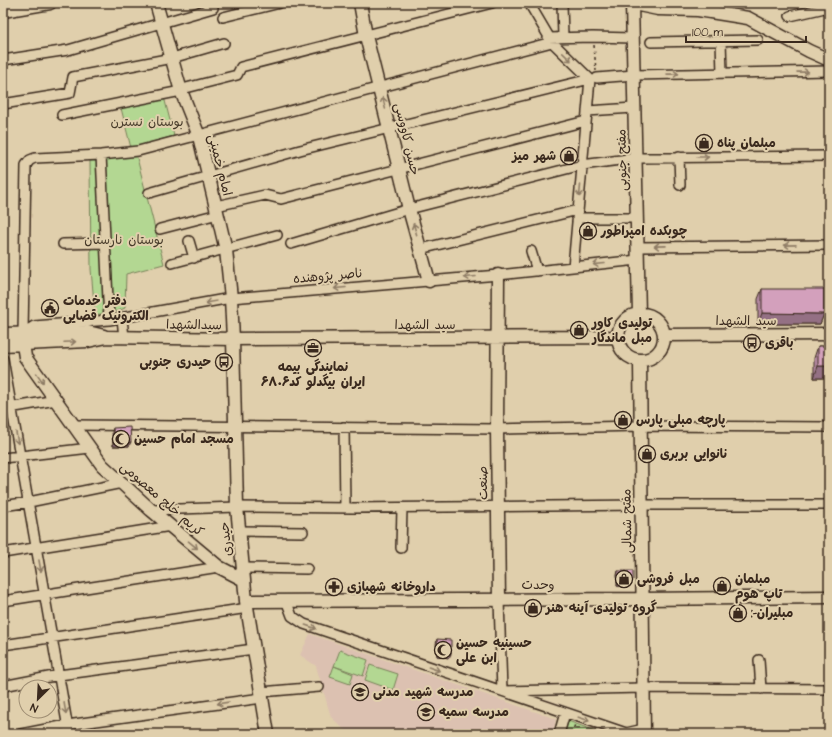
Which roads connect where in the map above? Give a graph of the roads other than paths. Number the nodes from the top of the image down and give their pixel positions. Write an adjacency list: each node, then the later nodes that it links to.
1 (50, 3): 12 (street)
2 (156, 3): 15 (street, امام خمینی)
3 (280, 3): 14 (street)
4 (360, 3): 16 (street, حسن کاووسی)
5 (492, 3): 16 (street)
6 (529, 3): 19 (street)
7 (562, 3): 17 (street)
8 (630, 4): 9 (street); 18 (street, مفتح جنوبی)
9 (698, 7): 26 (street)
10 (829, 7): 13 (street)
11 (213, 8): 15 (street)
12 (3, 11)
13 (790, 16)
14 (223, 17)
15 (161, 22): 24 (street, امام خمینی); 25 (street)
16 (366, 36): 31 (street, حسن کاووسی); 32 (street)
17 (563, 37): 18 (street); 19 (street)
18 (632, 38): 29 (street, مفتح جنوبی)
19 (550, 40): 30 (street, one-way to 30); 31 (street)
20 (758, 40): 21 (street)
21 (721, 41): 22 (street); 28 (street)
22 (651, 42)
23 (224, 43): 24 (street)
24 (172, 58): 32 (street, امام خمینی); 33 (street)
25 (3, 60)
26 (829, 60)
27 (829, 71): 28 (street, one-way to 27)
28 (722, 73): 29 (street, one-way to 28)
29 (634, 74): 30 (street); 34 (street, مفتح جنوبی)
30 (593, 78): 36 (street); 37 (street)
31 (380, 87): 37 (street, حسن کاووسی, one-way to 31); 38 (street)
32 (181, 91): 35 (street); 38 (street, امام خمینی)
33 (3, 104)
34 (634, 108): 36 (street); 42 (street, مفتح جنوبی)
35 (62, 115)
36 (587, 116): 43 (street); 44 (street)
37 (389, 127): 44 (street, حسن کاووسی); 45 (street)
38 (199, 136): 39 (street); 45 (street, امام خمینی)
39 (101, 155): 56 (street); 80 (street)
40 (829, 156): 41 (street, one-way to 40)
41 (679, 157): 42 (street); 46 (street)
42 (636, 158): 43 (street); 51 (street, مفتح جنوبی)
43 (582, 165): 48 (street); 50 (street, one-way to 50)
44 (399, 169): 48 (street, حسن کاووسی); 49 (street)
45 (208, 175): 47 (street); 49 (street, امام خمینی)
46 (680, 184)
47 (149, 193)
48 (409, 209): 57 (street); 60 (street, حسن کاووسی, one-way to 48)
49 (217, 210): 52 (street); 61 (street, امام خمینی)
50 (578, 214): 51 (street); 60 (street); 66 (street)
51 (637, 218): 59 (street, مفتح جنوبی)
52 (160, 229)
53 (277, 235): 61 (street)
54 (190, 241): 63 (street)
55 (63, 244): 56 (street)
56 (106, 244): 73 (street)
57 (291, 244)
58 (829, 245): 59 (street, one-way to 59)
59 (638, 246): 64 (street, مفتح جنوبی)
60 (421, 249): 69 (street, حسن کاووسی)
61 (226, 250): 63 (street); 70 (street, امام خمینی)
62 (531, 251): 67 (street)
63 (194, 258): 65 (street)
64 (638, 260): 66 (street, ناصر پژوهنده, one-way to 66); 71 (street, مفتح جنوبی)
65 (172, 263)
66 (573, 267): 67 (street, ناصر پژوهنده)
67 (537, 270): 68 (street, ناصر پژوهنده)
68 (498, 275): 69 (street, ناصر پژوهنده, one-way to 69); 78 (street, صنعت)
69 (429, 280): 70 (street, ناصر پژوهنده, one-way to 70)
70 (231, 298): 72 (street, ناصر پژوهنده, one-way to 72); 81 (street, امام خمینی)
71 (639, 314): 76 (street); 79 (street)
72 (122, 318): 73 (street, ناصر پژوهنده); 77 (street)
73 (109, 320): 80 (street, ناصر پژوهنده)
74 (3, 334): 80 (street, سیدالشهدا)
75 (829, 334): 76 (street, سید الشهدا)
76 (664, 336): 84 (street)
77 (124, 338): 80 (street, سیدالشهدا); 81 (street, سیدالشهدا)
78 (497, 338): 79 (street, سید الشهدا); 81 (street, سید الشهدا); 92 (street, صنعت)
79 (618, 338): 84 (street)
80 (23, 339): 82 (street, سیدالشهدا); 85 (street, کریم خلج معصومی, one-way to 85)
81 (233, 340): 88 (street, حیدری)
82 (3, 346)
83 (3, 359): 86 (street)
84 (640, 361): 89 (street, مفتح شمالی)
85 (56, 400): 86 (street); 87 (street, کریم خلج معصومی)
86 (8, 408): 94 (street, one-way to 94)
87 (74, 425): 88 (street); 93 (street, کریم خلج معصومی)
88 (235, 426): 90 (street); 102 (street, حیدری)
89 (640, 426): 91 (street); 92 (street); 98 (street, مفتح شمالی)
90 (344, 427): 92 (street); 103 (street)
91 (829, 427)
92 (497, 429): 101 (street, صنعت)
93 (90, 448): 94 (street); 96 (street, کریم خلج معصومی)
94 (20, 456): 95 (street); 97 (street)
95 (3, 458)
96 (122, 483): 97 (street); 105 (street, کریم خلج معصومی)
97 (29, 502): 100 (street); 109 (street)
98 (642, 505): 99 (street); 101 (street); 117 (street, مفتح شمالی)
99 (829, 505)
100 (3, 506)
101 (498, 506): 104 (street); 119 (street, صنعت)
102 (237, 507): 103 (street); 105 (street); 107 (street, حیدری)
103 (345, 508): 104 (street)
104 (402, 508): 110 (street)
105 (151, 510): 106 (street, کریم خلج معصومی)
106 (170, 526): 109 (street); 112 (street, کریم خلج معصومی, one-way to 112)
107 (240, 531): 108 (street); 114 (street, حیدری)
108 (303, 532)
109 (37, 548): 111 (street); 115 (street, one-way to 115)
110 (401, 548)
111 (3, 553)
112 (219, 567): 114 (street, کریم خلج معصومی); 115 (street)
113 (307, 569): 114 (street)
114 (244, 574): 121 (street, حیدری)
115 (45, 596): 120 (street); 122 (street)
116 (829, 597): 117 (street, وحدت)
117 (642, 599): 119 (street, وحدت); 129 (street, مفتح شمالی)
118 (286, 600): 119 (street, وحدت); 121 (street, وحدت); 132 (street, one-way to 132)
119 (499, 600): 132 (street, صنعت)
120 (3, 602)
121 (247, 604): 122 (street); 124 (street, حیدری)
122 (52, 638): 123 (street); 126 (street)
123 (3, 645)
124 (254, 649): 126 (street); 133 (street, حیدری)
125 (760, 660): 130 (street)
126 (59, 676): 127 (street); 135 (street, one-way to 135)
127 (3, 686)
128 (319, 687): 133 (street)
129 (643, 688): 130 (street); 132 (street); 136 (street, مفتح شمالی)
130 (761, 689): 131 (street)
131 (829, 689)
132 (502, 692): 134 (street)
133 (262, 695): 135 (street, one-way to 135); 138 (street, حیدری)
134 (565, 713): 136 (street, one-way to 136); 139 (street)
135 (68, 729): 137 (street)
136 (645, 732)
137 (21, 734)
138 (268, 734)
139 (559, 734)

